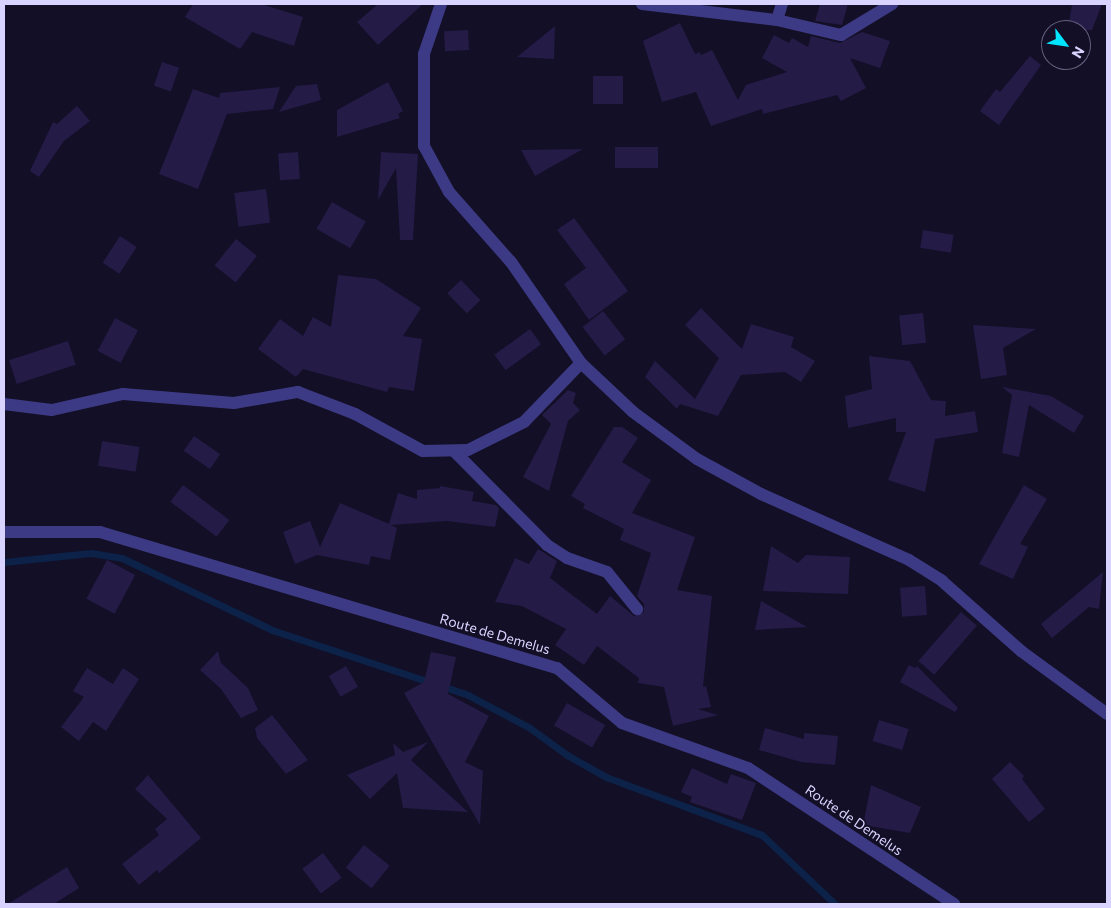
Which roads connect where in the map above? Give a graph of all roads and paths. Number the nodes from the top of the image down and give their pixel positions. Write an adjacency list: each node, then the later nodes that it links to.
1 (441, 4): 6 (street)
2 (642, 4): 5 (street)
3 (782, 4): 5 (street)
4 (892, 4): 5 (street)
5 (777, 20)
6 (581, 363): 8 (street); 11 (street)
7 (4, 404): 8 (street)
8 (454, 451): 10 (street)
9 (4, 532): 12 (street, Route de Demelus)
10 (637, 609)
11 (1107, 714)
12 (954, 904)

